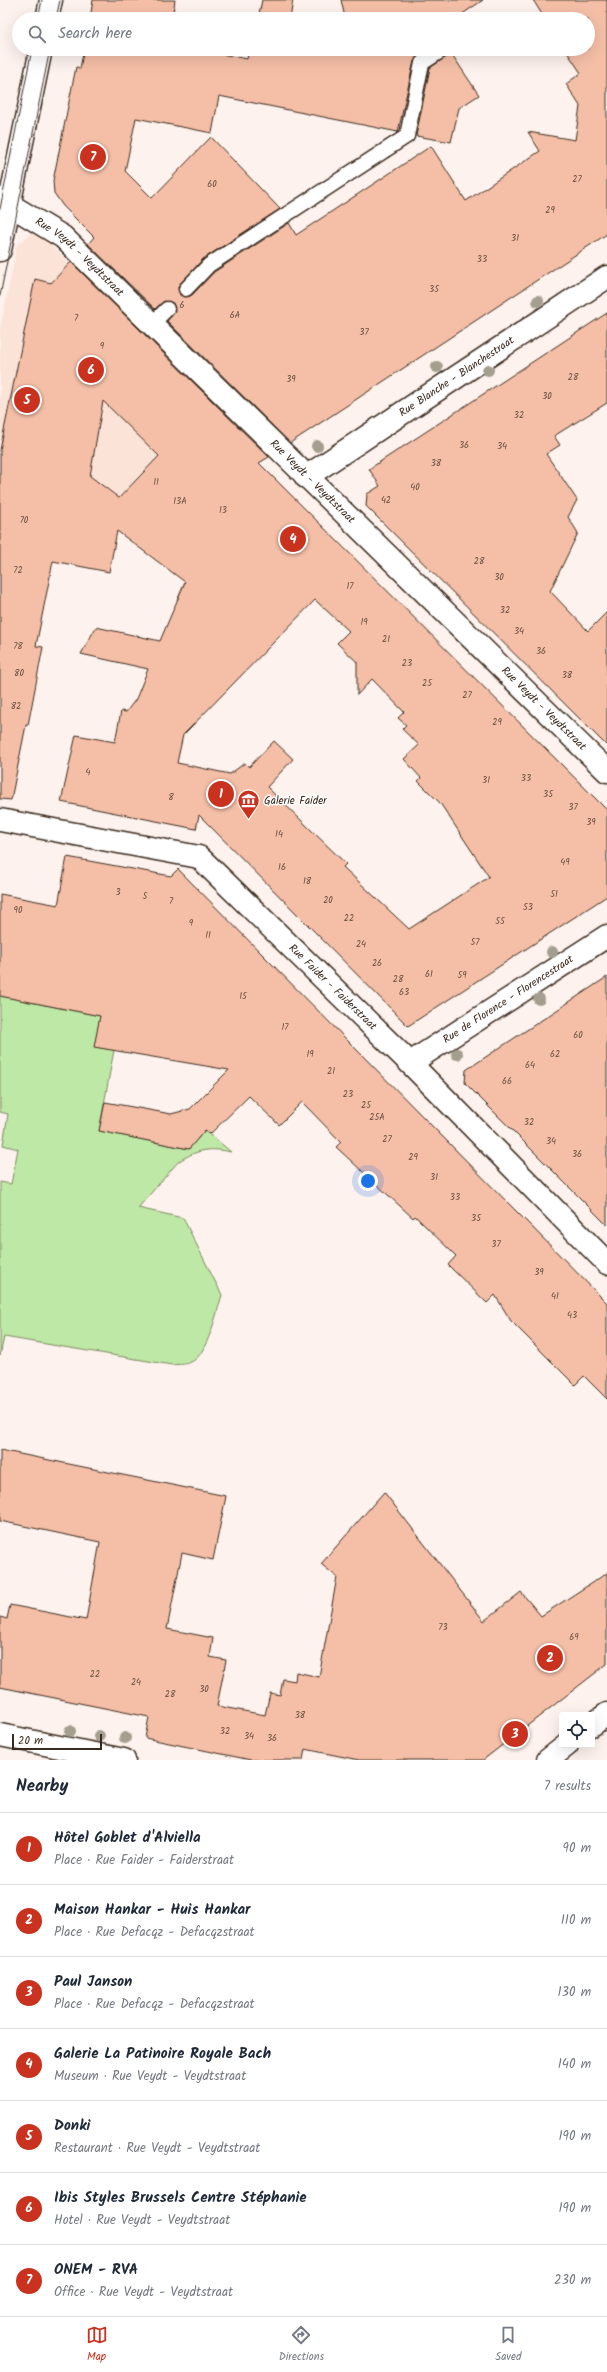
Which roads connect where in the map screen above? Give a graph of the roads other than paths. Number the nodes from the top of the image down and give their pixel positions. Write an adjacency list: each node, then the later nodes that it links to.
1 (51, 0): 2 (street)
2 (48, 12)
3 (39, 56): 5 (street)
4 (433, 56): 8 (lane)
5 (5, 202): 6 (street); 10 (street, Rue Veydt - Veydtstraat)
6 (0, 250)
7 (607, 277): 11 (street, Rue Blanche - Blanchestraat)
8 (186, 289)
9 (167, 309): 10 (lane)
10 (152, 324): 11 (street, Rue Veydt - Veydtstraat)
11 (306, 477): 12 (street, Rue Veydt - Veydtstraat)
12 (607, 771)
13 (0, 820): 15 (street, Rue Faider - Faiderstraat)
14 (607, 936): 15 (street, Rue de Florence - Florencestraat)
15 (410, 1063): 16 (street, Rue Faider - Faiderstraat)
16 (607, 1263)
17 (607, 1714): 18 (street)
18 (595, 1723)
19 (0, 1735): 21 (street)
20 (563, 1748): 22 (street)
21 (124, 1760)
22 (548, 1760)

